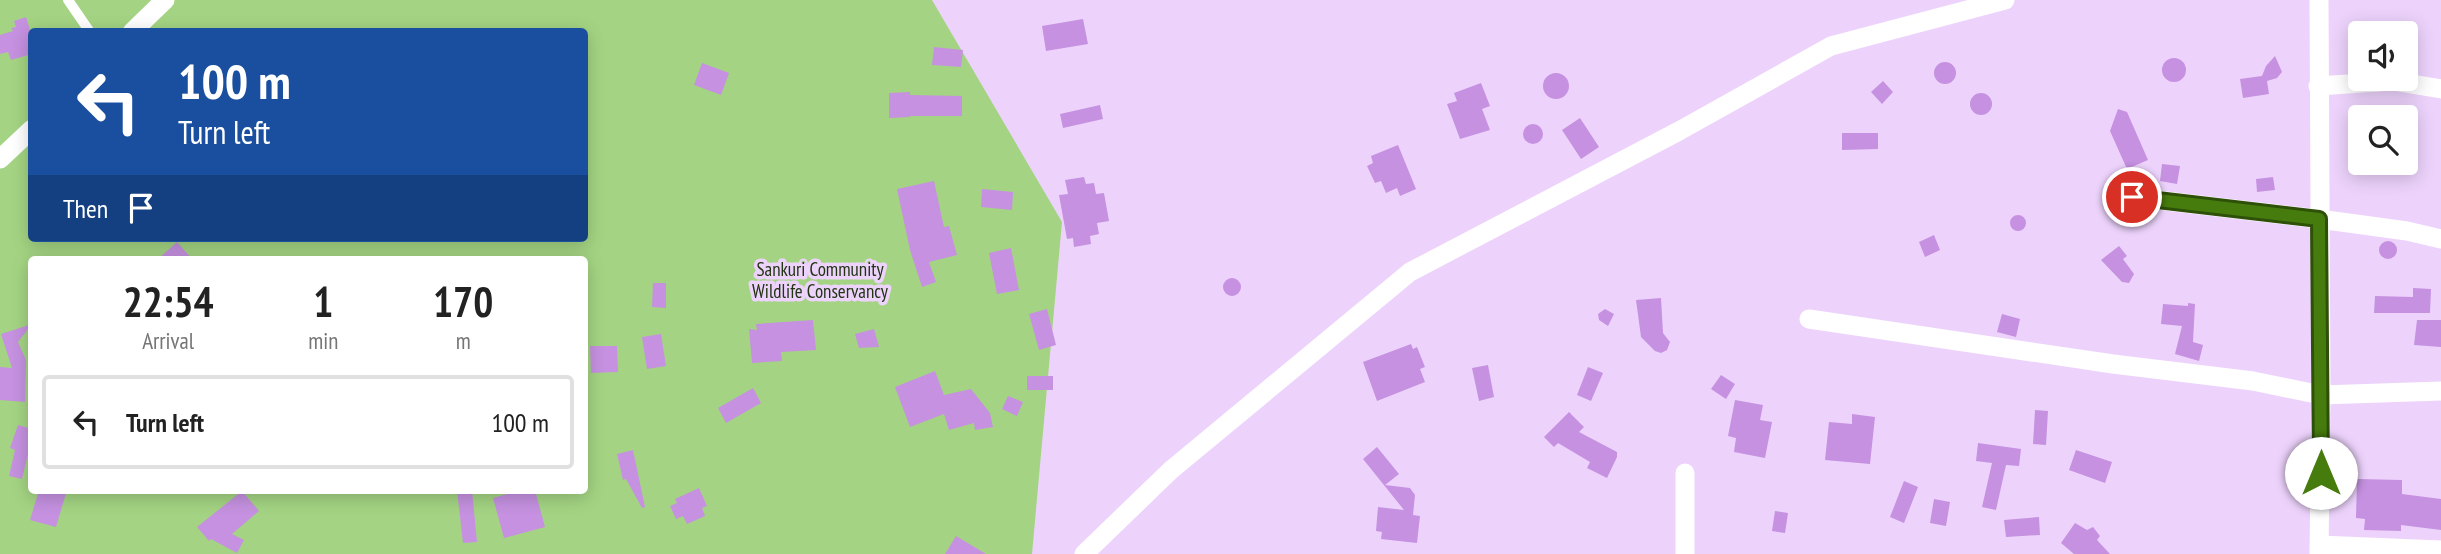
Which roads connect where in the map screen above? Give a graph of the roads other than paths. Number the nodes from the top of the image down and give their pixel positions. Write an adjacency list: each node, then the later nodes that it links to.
1 (68, 0): 5 (lane)
2 (164, 0): 6 (street)
3 (2006, 0): 20 (street)
4 (2319, 0): 7 (street)
5 (87, 28)
6 (136, 28)
7 (2318, 86): 8 (street); 12 (street)
8 (2441, 89)
9 (28, 133): 10 (street)
10 (0, 159)
11 (2132, 197): 12 (street)
12 (2319, 219): 13 (street); 16 (street)
13 (2441, 239)
14 (1809, 319): 16 (street)
15 (2441, 391): 16 (street)
16 (2321, 395): 18 (street)
17 (1685, 473): 21 (street)
18 (2319, 550): 19 (street)
19 (2441, 550)
20 (1084, 554)
21 (1685, 554)

